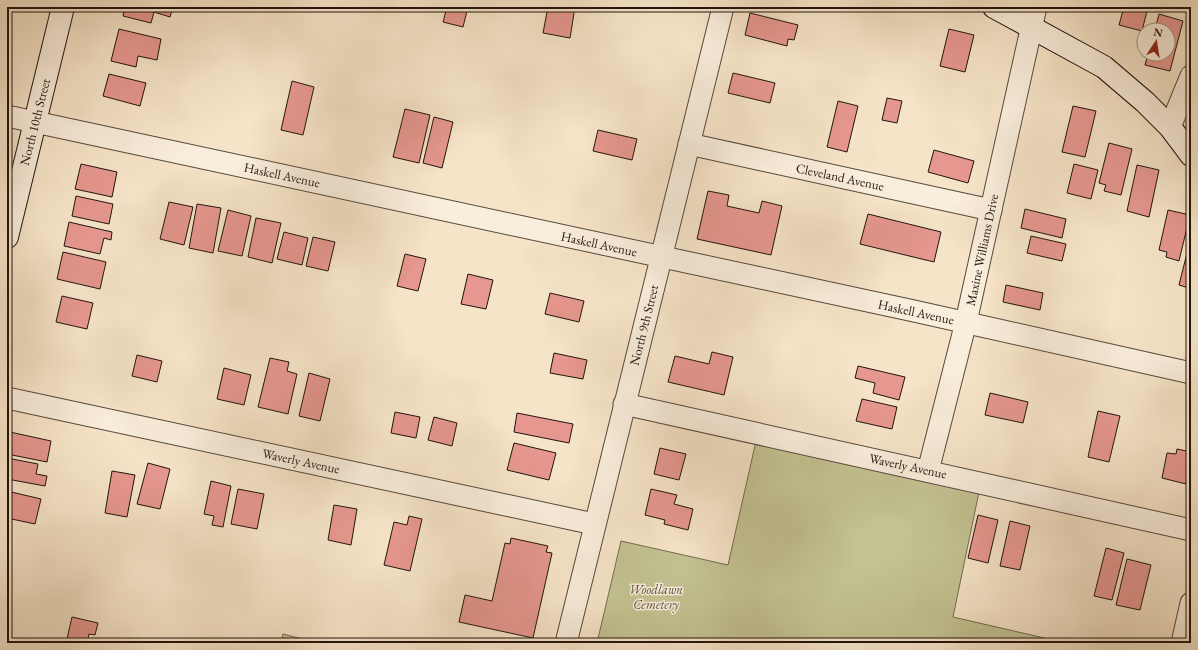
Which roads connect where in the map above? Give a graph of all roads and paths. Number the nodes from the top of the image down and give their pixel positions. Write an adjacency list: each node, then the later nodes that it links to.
1 (63, 7): 8 (main road, North 10th Street)
2 (723, 7): 10 (street, North 9th Street)
3 (994, 7): 5 (main road)
4 (1036, 7): 5 (street, Maxine Williams Drive)
5 (1031, 28): 9 (main road); 12 (street, Maxine Williams Drive)
6 (1191, 76): 9 (street)
7 (7, 116): 8 (street, Haskell Avenue)
8 (35, 122): 13 (main road, North 10th Street); 14 (street, Haskell Avenue)
9 (1170, 127): 11 (main road)
10 (689, 144): 12 (street, Cleveland Avenue); 14 (street, North 9th Street)
11 (1191, 155)
12 (991, 210): 15 (street, Maxine Williams Drive)
13 (7, 237)
14 (661, 257): 15 (street, Haskell Avenue); 18 (street, North 9th Street)
15 (966, 322): 16 (street, Haskell Avenue); 19 (street, Maxine Williams Drive)
16 (1191, 373)
17 (7, 398): 20 (street, Waverly Avenue)
18 (624, 404): 19 (street, Waverly Avenue); 20 (street, North 9th Street)
19 (928, 471): 21 (street, Waverly Avenue)
20 (594, 524): 23 (street, North 9th Street)
21 (1191, 530)
22 (1191, 603): 24 (street)
23 (566, 643)
24 (1182, 643)

